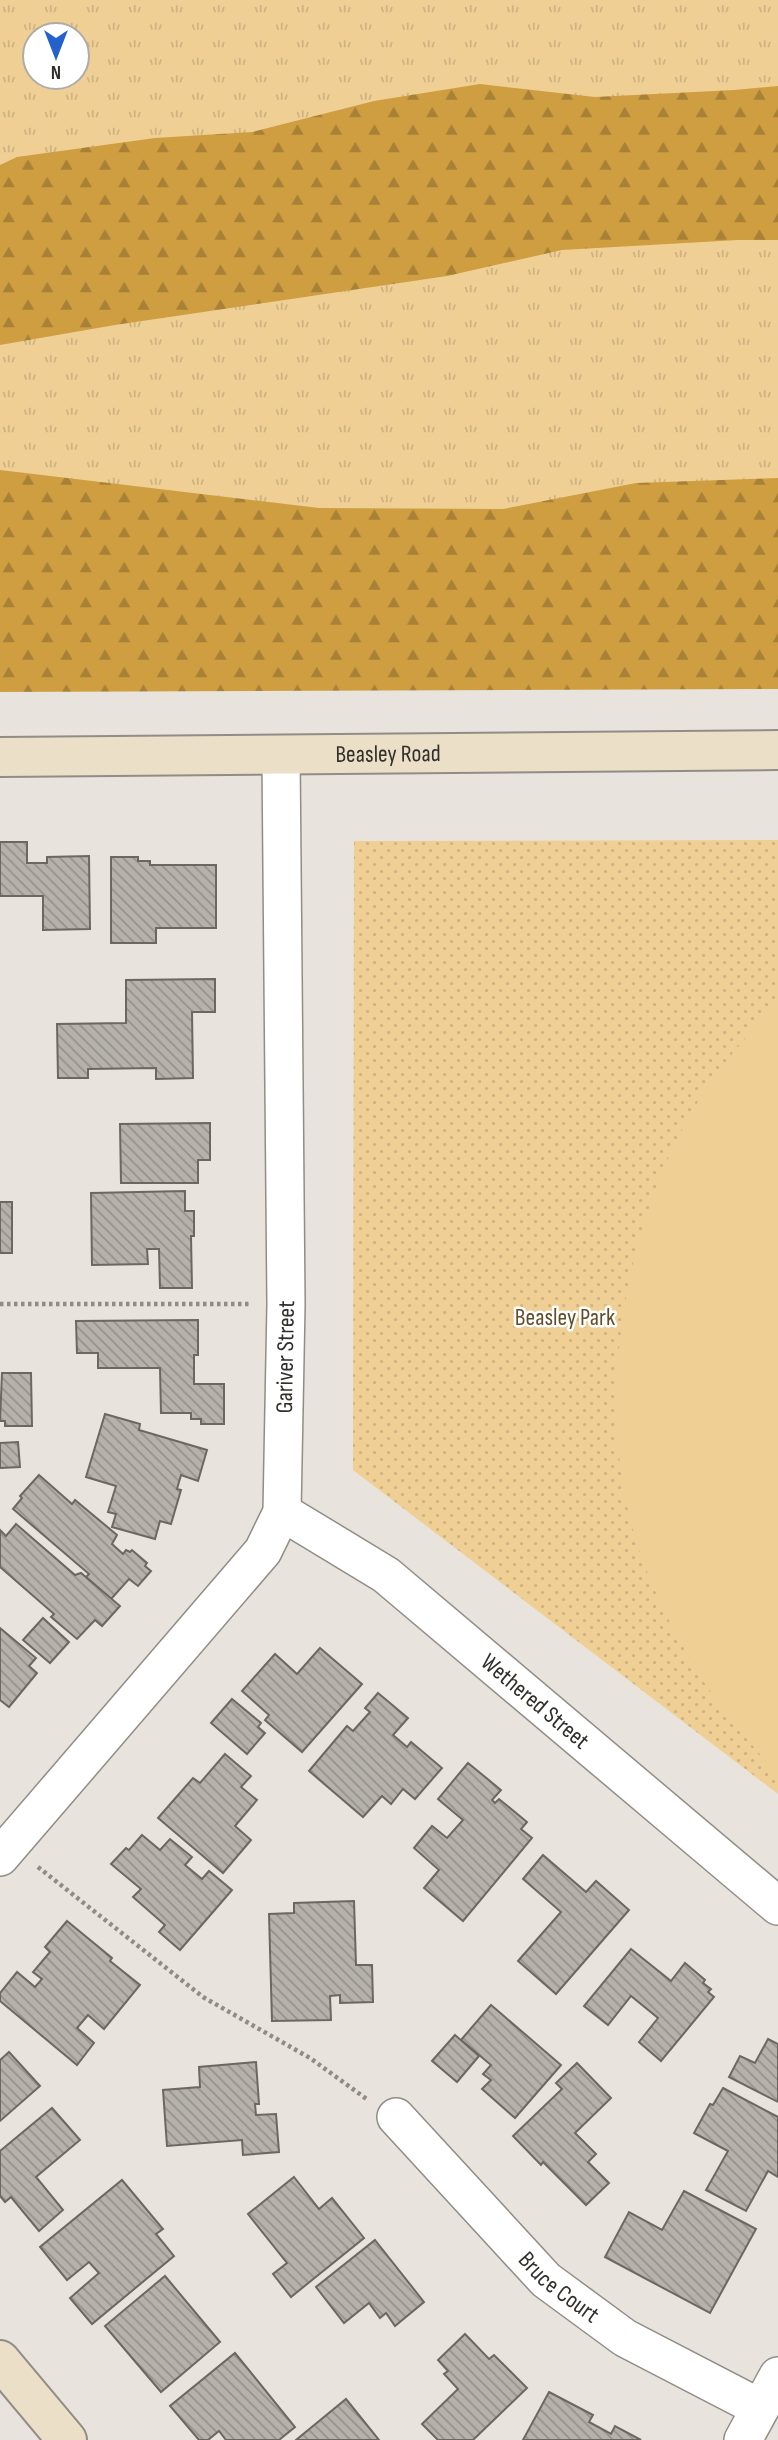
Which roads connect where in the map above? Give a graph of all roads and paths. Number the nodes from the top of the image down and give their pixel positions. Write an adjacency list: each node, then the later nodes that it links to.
1 (778, 750): 3 (main road, Beasley Road)
2 (0, 757): 3 (main road, Beasley Road)
3 (281, 766): 4 (main road, Beasley Road); 5 (main road, Beasley Road); 7 (street, Gariver Street)
4 (778, 773)
5 (0, 779)
6 (0, 1304): 7 (path)
7 (286, 1304): 8 (street, Gariver Street)
8 (282, 1512): 9 (street, Gariver Street); 10 (street, Wethered Street)
9 (5, 1851): 11 (path)
10 (778, 1906)
11 (396, 2117): 14 (street, Bruce Court)
12 (0, 2360): 15 (main road)
13 (778, 2376): 14 (street)
14 (760, 2408): 16 (street)
15 (66, 2440)
16 (743, 2440)

